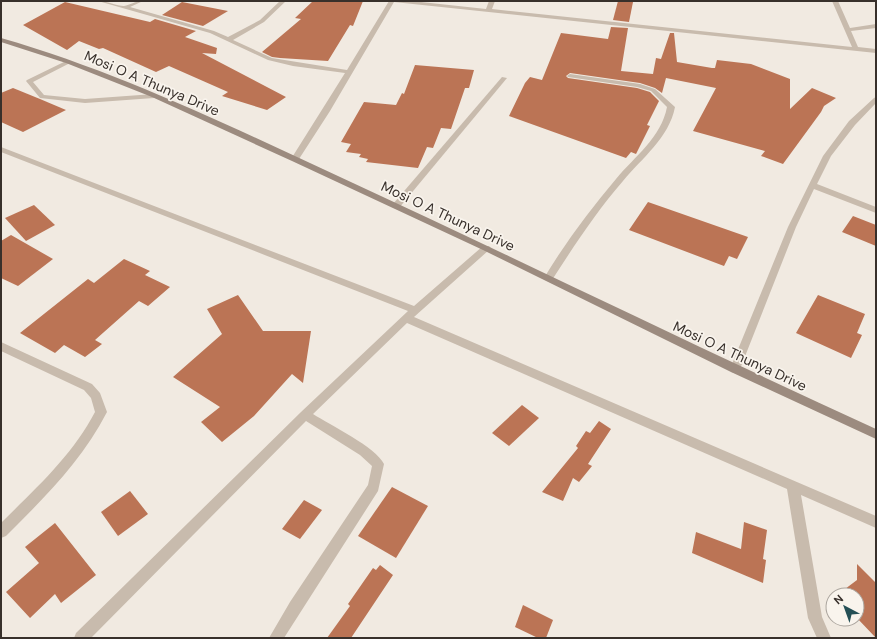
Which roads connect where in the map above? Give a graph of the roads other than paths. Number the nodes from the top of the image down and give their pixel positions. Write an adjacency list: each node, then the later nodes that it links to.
1 (101, 1): 8 (street)
2 (140, 1): 8 (street)
3 (283, 1): 12 (street)
4 (392, 1): 17 (street)
5 (396, 1): 9 (street)
6 (492, 1): 9 (street)
7 (835, 1): 11 (street)
8 (126, 8): 12 (street)
9 (488, 11): 14 (street)
10 (876, 26): 11 (street)
11 (848, 30): 14 (street)
12 (230, 39): 17 (street)
13 (1, 40): 16 (street, Mosi O A Thunya Drive)
14 (856, 49): 15 (street)
15 (876, 51)
16 (68, 62): 20 (street, Mosi O A Thunya Drive); 20 (street)
17 (349, 72): 23 (street)
18 (570, 76): 28 (street)
19 (504, 78): 25 (street)
20 (154, 96): 23 (street, Mosi O A Thunya Drive)
21 (876, 99): 24 (street)
22 (1, 149): 29 (street)
23 (295, 159): 25 (street, Mosi O A Thunya Drive)
24 (812, 185): 26 (street); 31 (street)
25 (396, 206): 27 (street, Mosi O A Thunya Drive)
26 (876, 210)
27 (486, 248): 28 (street, Mosi O A Thunya Drive); 29 (street)
28 (549, 278): 31 (street, Mosi O A Thunya Drive)
29 (411, 314): 32 (street); 34 (street)
30 (1, 346): 36 (street)
31 (735, 369): 33 (street, Mosi O A Thunya Drive)
32 (305, 416): 37 (street); 38 (street)
33 (876, 434)
34 (793, 486): 35 (street); 39 (street)
35 (876, 522)
36 (1, 532)
37 (81, 638)
38 (276, 638)
39 (824, 638)

